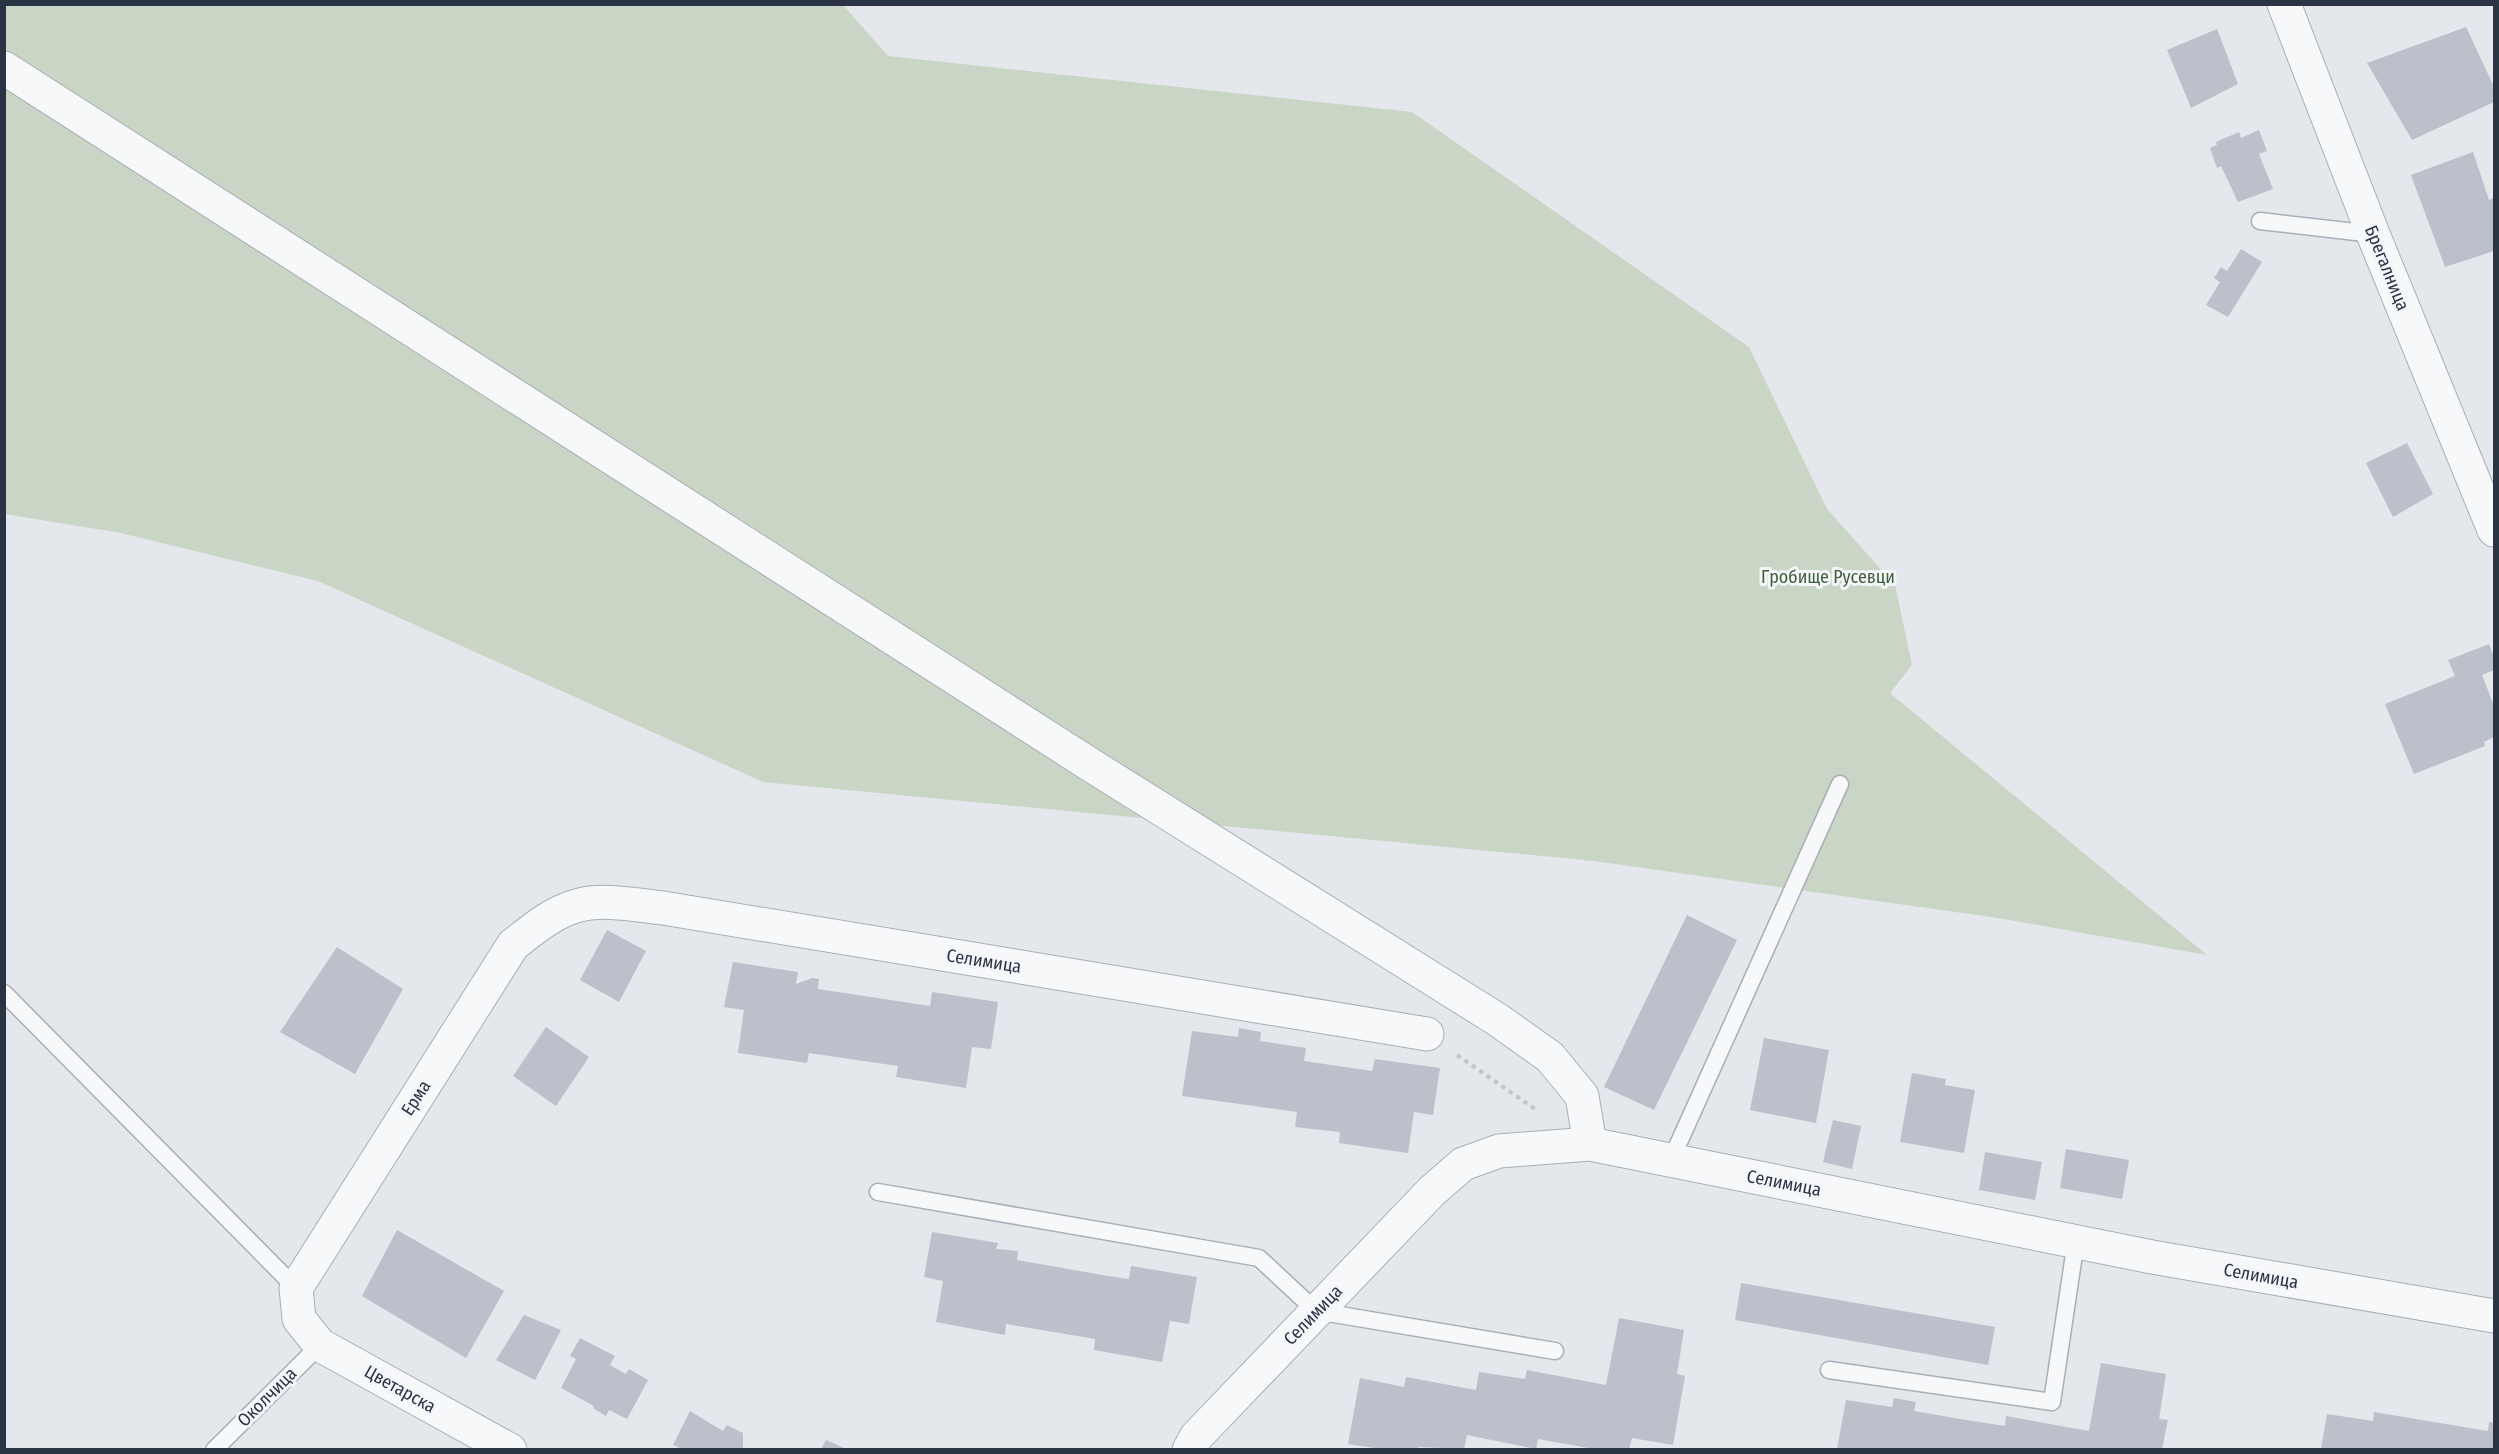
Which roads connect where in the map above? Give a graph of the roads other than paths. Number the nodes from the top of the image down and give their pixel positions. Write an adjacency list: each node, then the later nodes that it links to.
1 (2284, 4): 4 (street, Брегалница)
2 (4, 68): 10 (street)
3 (2260, 221): 4 (lane)
4 (2373, 234): 5 (street, Брегалница)
5 (2494, 530)
6 (1840, 784): 11 (lane)
7 (576, 905): 9 (street, Селимица); 14 (street, Ерма)
8 (4, 993): 14 (lane)
9 (1427, 1034)
10 (1590, 1144): 11 (street, Селимица); 15 (street, Селимица)
11 (1671, 1160): 13 (street, Селимица)
12 (878, 1192): 15 (lane)
13 (2076, 1242): 16 (street, Селимица); 19 (lane)
14 (297, 1303): 17 (street, Цветарска)
15 (1316, 1311): 18 (lane); 20 (street, Селимица)
16 (2494, 1316)
17 (320, 1345): 21 (lane, Околчица); 22 (street, Цветарска)
18 (1555, 1351)
19 (1829, 1370)
20 (1197, 1445)
21 (214, 1449)
22 (510, 1449)

